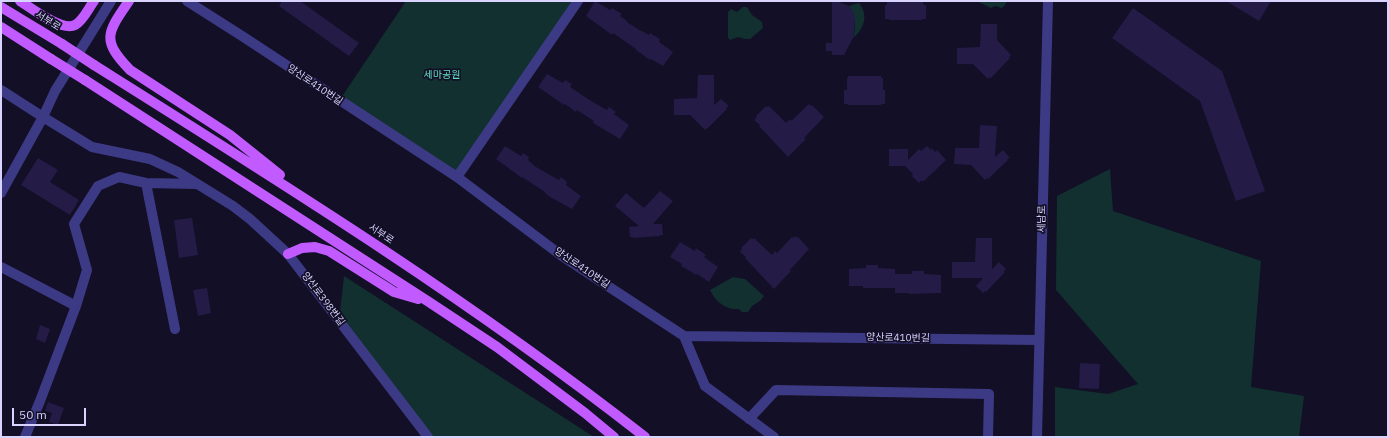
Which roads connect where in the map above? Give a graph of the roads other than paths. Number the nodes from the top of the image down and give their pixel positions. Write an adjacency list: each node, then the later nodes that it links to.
1 (20, 1): 2 (main road)
2 (94, 1)
3 (111, 1): 11 (street)
4 (129, 1): 16 (main road)
5 (187, 1): 12 (street, 양산로410번길)
6 (578, 1): 12 (street)
7 (1048, 1): 23 (street, 세남로)
8 (1, 7): 16 (main road, 서부로, bridge)
9 (1, 28): 19 (main road, bridge)
10 (1, 90): 11 (street, 양산로398번길)
11 (43, 117): 14 (street, 양산로398번길); 15 (street)
12 (457, 177): 22 (street, 양산로410번길)
13 (146, 183): 14 (street); 20 (street); 21 (street)
14 (197, 184): 17 (street, 양산로398번길)
15 (1, 193)
16 (326, 212): 28 (main road, 서부로)
17 (288, 254): 19 (main road); 26 (street, 양산로398번길)
18 (1, 267): 20 (street)
19 (429, 302): 27 (main road)
20 (76, 306): 25 (street)
21 (175, 329)
22 (684, 336): 23 (street, 양산로410번길); 24 (street)
23 (1039, 340): 31 (street, 세남로)
24 (749, 419): 29 (street); 30 (street)
25 (25, 437)
26 (428, 437)
27 (614, 437)
28 (645, 437)
29 (774, 437)
30 (988, 437)
31 (1037, 437)

